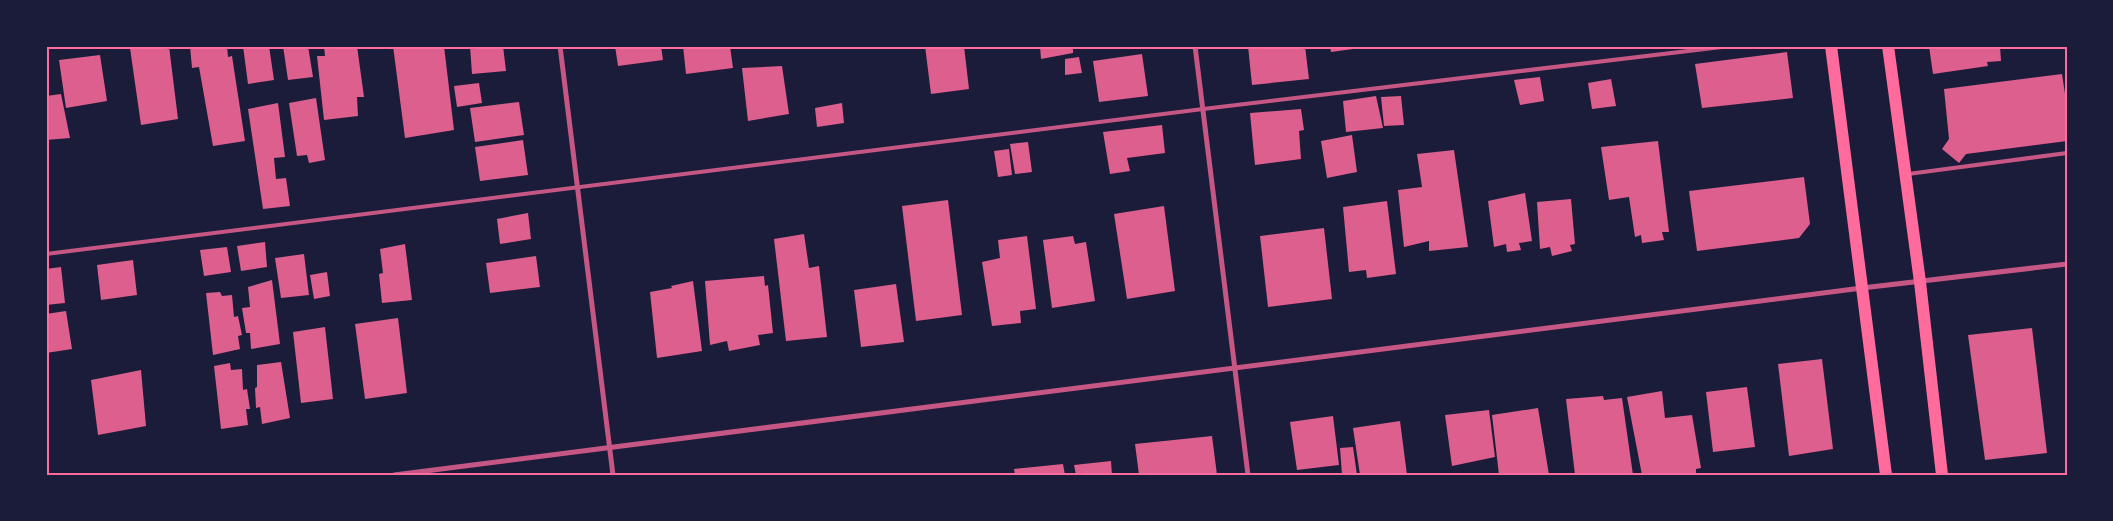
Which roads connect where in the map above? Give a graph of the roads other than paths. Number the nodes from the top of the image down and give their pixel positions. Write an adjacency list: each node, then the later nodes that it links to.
1 (560, 46): 9 (street)
2 (1195, 46): 6 (street)
3 (1730, 46): 6 (lane)
4 (1831, 46): 13 (main road)
5 (1888, 46): 8 (main road)
6 (1202, 109): 9 (lane); 14 (street)
7 (2067, 153): 8 (lane)
8 (1906, 174): 12 (main road)
9 (578, 187): 10 (lane); 15 (street)
10 (46, 254)
11 (2067, 264): 12 (street)
12 (1920, 282): 13 (street); 20 (main road)
13 (1862, 288): 14 (street); 19 (main road)
14 (1235, 367): 15 (street); 18 (street)
15 (610, 448): 16 (street); 17 (street)
16 (394, 475)
17 (613, 475)
18 (1248, 475)
19 (1886, 475)
20 (1942, 475)

